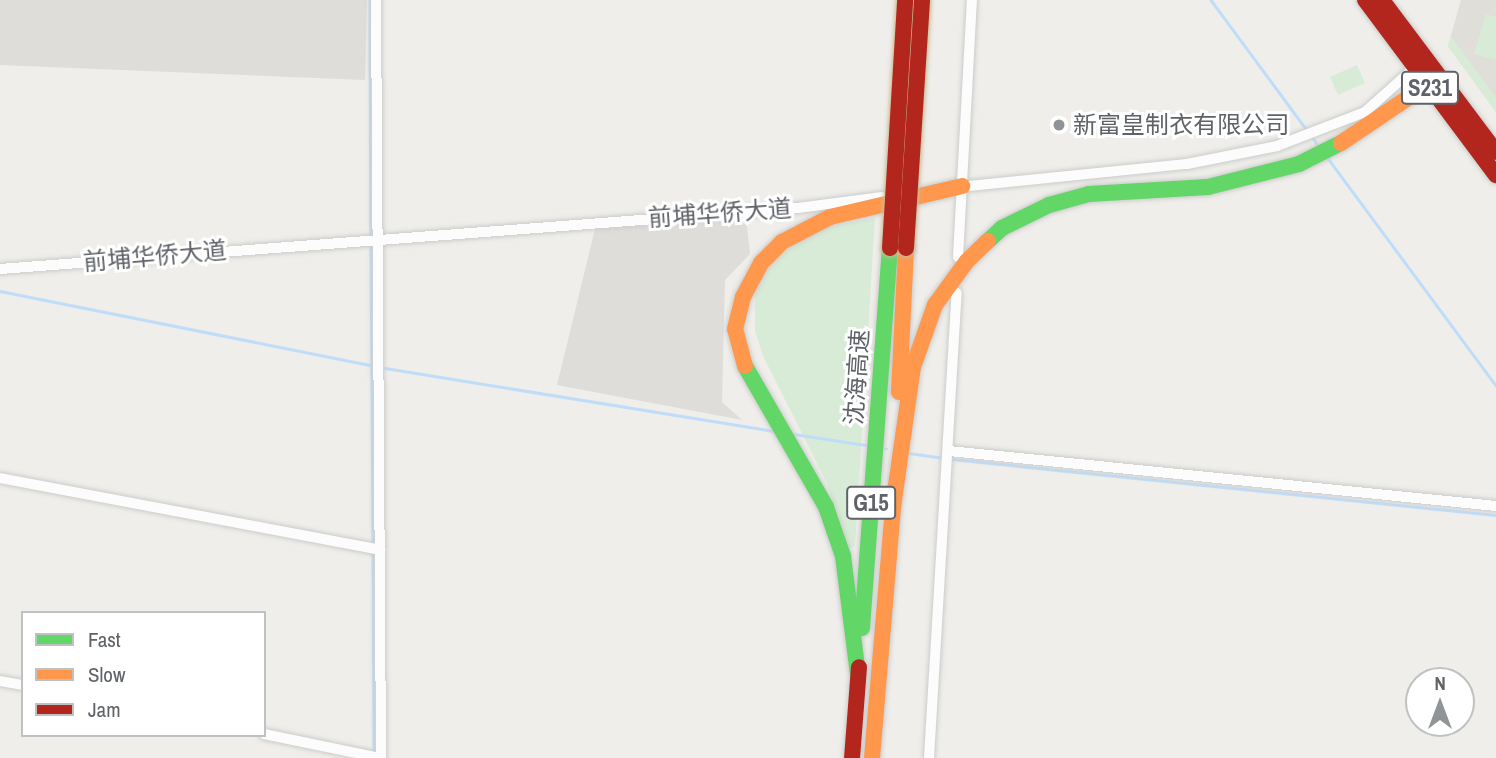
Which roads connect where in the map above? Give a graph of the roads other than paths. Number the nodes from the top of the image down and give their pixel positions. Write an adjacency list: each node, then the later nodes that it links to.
1 (376, 0): 12 (street)
2 (905, 0): 13 (main road, 沈海高速 / G15, bridge)
3 (922, 0): 13 (main road, 沈海高速 / G15, bridge)
4 (972, 0): 11 (street)
5 (1365, 0): 7 (main road, S231)
6 (1382, 0): 9 (main road, S231)
7 (1414, 68): 8 (main road, S231); 11 (street, 前埔华侨大道)
8 (1427, 85): 10 (main road, S231); 20 (main road)
9 (1496, 152)
10 (1496, 175)
11 (962, 186): 12 (street, 前埔华侨大道); 14 (street); 22 (main road)
12 (374, 238): 15 (street, 前埔华侨大道); 21 (street)
13 (898, 248): 20 (main road, 沈海高速 / G15); 22 (main road, 沈海高速 / G15)
14 (958, 257)
15 (0, 269)
16 (957, 293): 17 (street)
17 (948, 456): 19 (street); 29 (street)
18 (0, 478): 21 (street)
19 (1496, 506)
20 (893, 507): 28 (main road, 沈海高速 / G15)
21 (375, 550): 26 (street)
22 (858, 676): 27 (main road, 沈海高速 / G15)
23 (0, 681): 24 (street)
24 (21, 685)
25 (266, 734): 26 (street)
26 (377, 757)
27 (852, 758)
28 (872, 758)
29 (929, 758)

